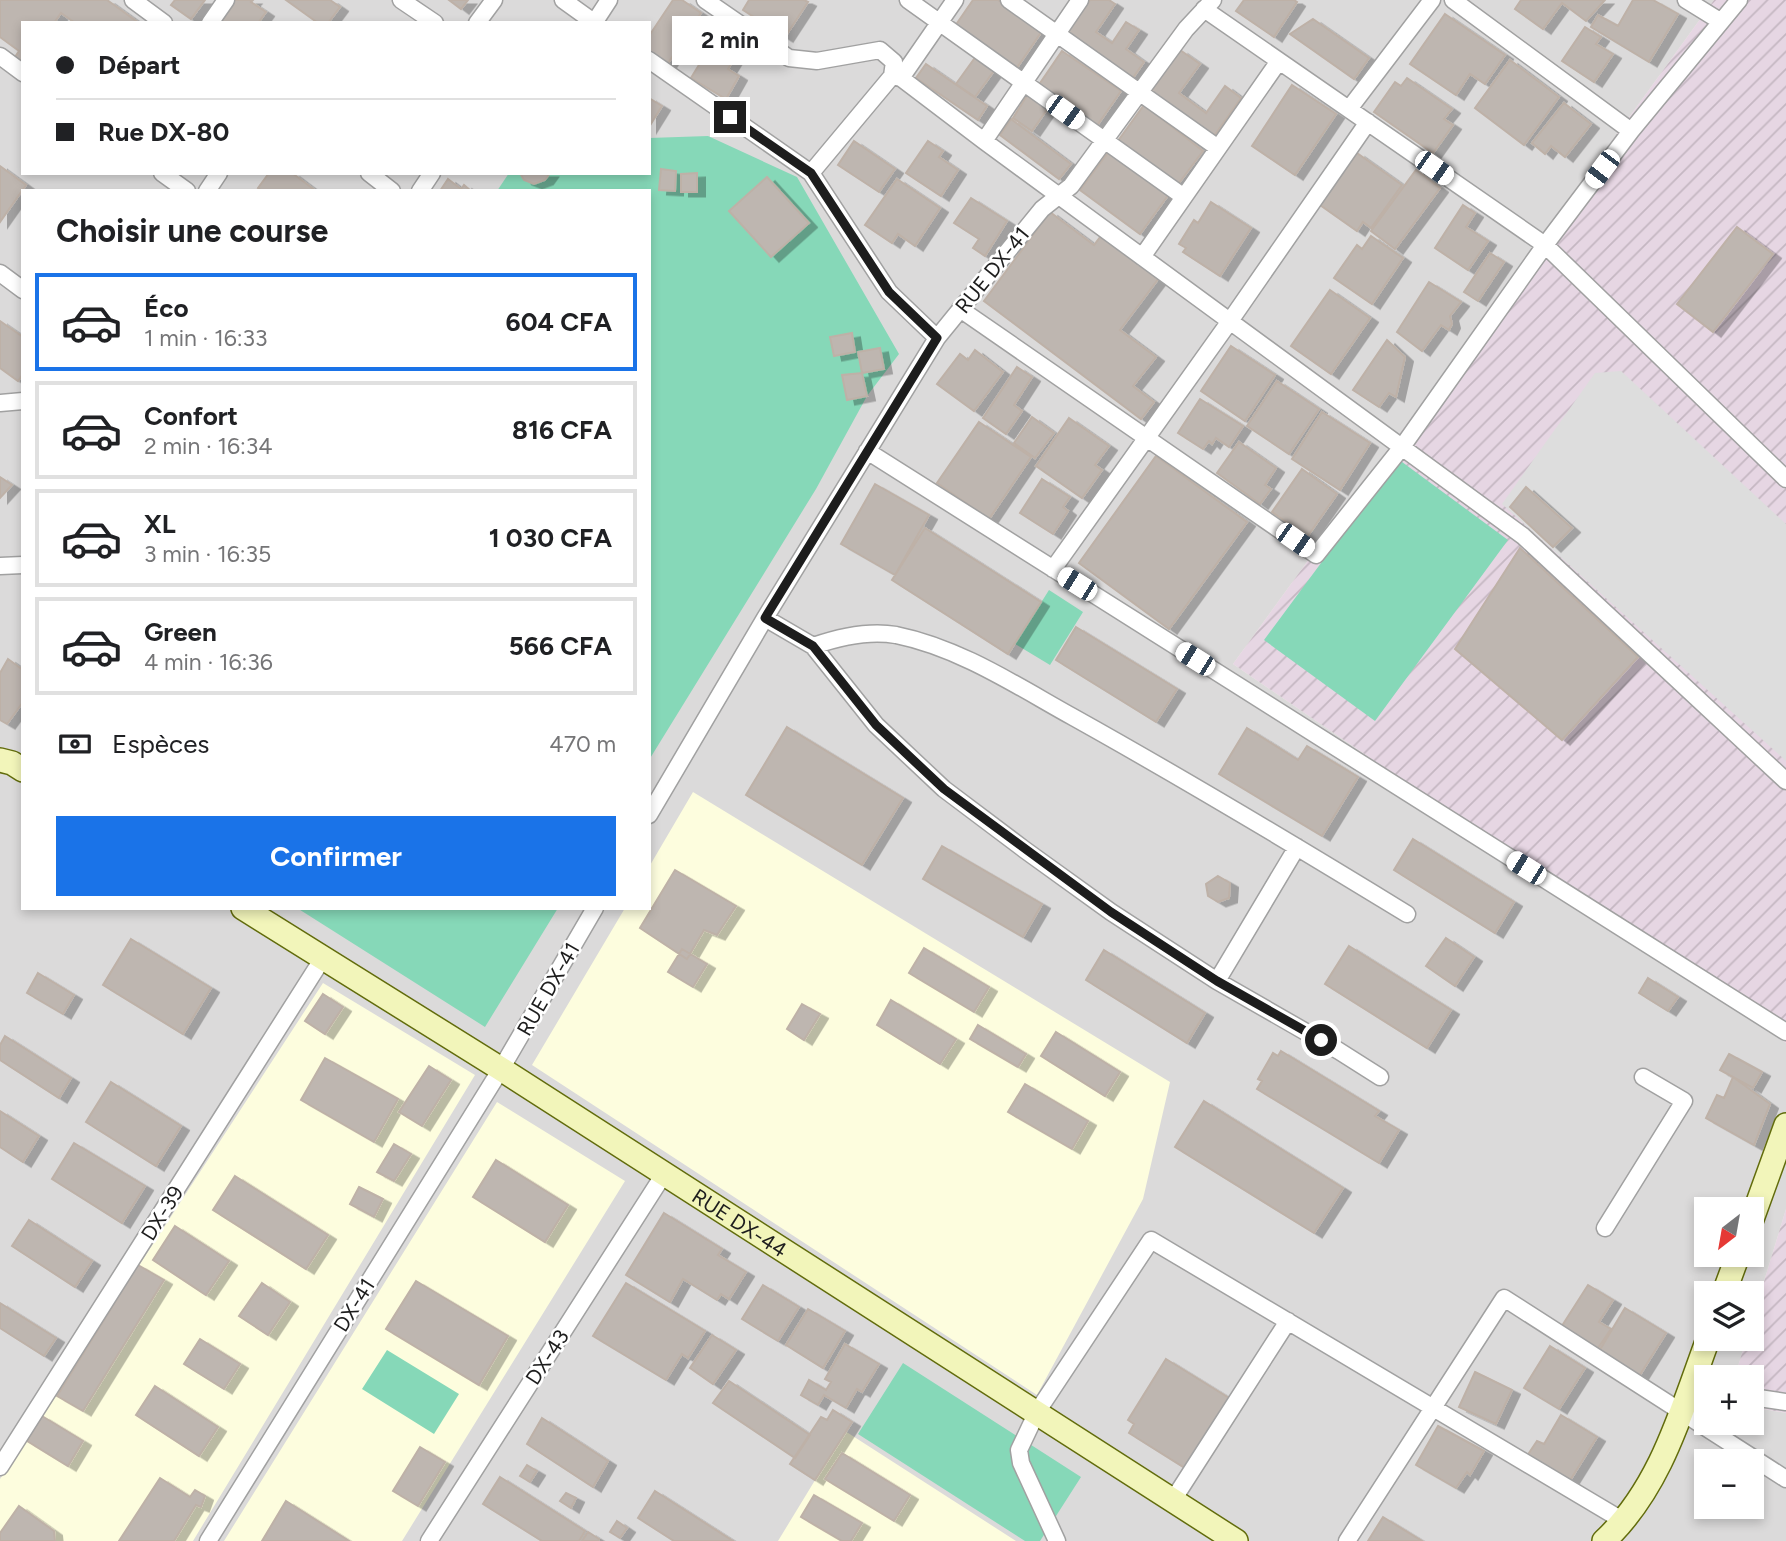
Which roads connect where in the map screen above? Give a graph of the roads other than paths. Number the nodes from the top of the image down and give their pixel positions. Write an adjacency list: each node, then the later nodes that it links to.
1 (133, 0): 17 (street)
2 (226, 0): 18 (street)
3 (401, 0): 19 (street)
4 (494, 0): 20 (street)
5 (563, 0): 21 (street)
6 (609, 0): 22 (street)
7 (705, 0): 30 (street)
8 (908, 0): 24 (street)
9 (955, 0): 24 (street)
10 (1009, 0): 25 (street)
11 (1080, 0): 25 (street)
12 (1432, 0): 33 (street)
13 (1453, 0): 35 (street)
14 (1686, 0): 23 (street)
15 (1738, 0): 23 (street)
16 (1208, 4): 28 (street); 32 (street, RUE DX-41)
17 (161, 21)
18 (211, 21)
19 (432, 21)
20 (478, 21)
21 (592, 21)
22 (596, 21)
23 (1720, 21): 35 (street)
24 (939, 22): 30 (street); 31 (street)
25 (1057, 34): 31 (street); 32 (street)
26 (0, 56): 29 (street)
27 (651, 61): 39 (street)
28 (1279, 61): 33 (street); 38 (street)
29 (21, 72)
30 (896, 77): 36 (street); 39 (street)
31 (1024, 83): 36 (street); 37 (street)
32 (1141, 92): 37 (street, RUE DX-41); 38 (street)
33 (1349, 109): 34 (street)
34 (1368, 122): 46 (street); 51 (street)
35 (1631, 131): 46 (street)
36 (984, 141): 44 (street)
37 (1105, 141): 44 (street, RUE DX-41); 45 (street)
38 (1218, 148): 45 (street)
39 (811, 173): 52 (street)
40 (165, 175): 42 (street)
41 (372, 175): 43 (street)
42 (184, 189)
43 (389, 189)
44 (1059, 195): 47 (street); 50 (street, RUE DX-41)
45 (1184, 197): 47 (street)
46 (1545, 245): 56 (street); 58 (street)
47 (1142, 257): 51 (street)
48 (0, 273): 49 (street)
49 (21, 289)
50 (960, 309): 52 (street, RUE DX-41); 55 (street)
51 (1230, 321): 55 (street); 56 (street)
52 (937, 338): 57 (street, RUE DX-41)
53 (21, 401): 54 (street)
54 (0, 402)
55 (1147, 438): 56 (street); 61 (street)
56 (1402, 447): 66 (street)
57 (867, 451): 61 (street); 62 (street, RUE DX-41)
58 (1786, 479)
59 (21, 565): 60 (street)
60 (0, 566)
61 (1053, 569): 74 (street)
62 (765, 618): 63 (street); 67 (street, RUE DX-41)
63 (813, 646): 68 (street); 73 (street)
64 (0, 760): 65 (street)
65 (21, 769)
66 (1786, 781)
67 (651, 813)
68 (1297, 847): 71 (street); 73 (street)
69 (246, 910): 72 (street, RUE DX-44)
70 (594, 910): 75 (street, RUE DX-41)
71 (1407, 914)
72 (323, 958): 75 (street, RUE DX-44); 89 (street, DX-39)
73 (1217, 981): 76 (street)
74 (1786, 1032)
75 (501, 1069): 79 (street, RUE DX-44); 93 (street, DX-41)
76 (1380, 1077)
77 (1643, 1077): 81 (street)
78 (1786, 1125): 80 (street)
79 (664, 1174): 88 (street, RUE DX-44); 94 (street, DX-43)
80 (1760, 1197)
81 (1605, 1228)
82 (1288, 1321): 86 (street); 88 (street); 91 (street)
83 (1694, 1394): 87 (street)
84 (1764, 1399): 85 (street)
85 (1786, 1402)
86 (1433, 1408): 87 (street); 92 (street); 97 (street)
87 (1682, 1411): 90 (street); 92 (street)
88 (1037, 1412): 91 (street, RUE DX-44); 95 (street)
89 (0, 1467)
90 (1786, 1479)
91 (1173, 1500): 96 (street, RUE DX-44)
92 (1625, 1522): 98 (street)
93 (208, 1541)
94 (429, 1541)
95 (1057, 1541)
96 (1236, 1541)
97 (1347, 1541)
98 (1604, 1541)

